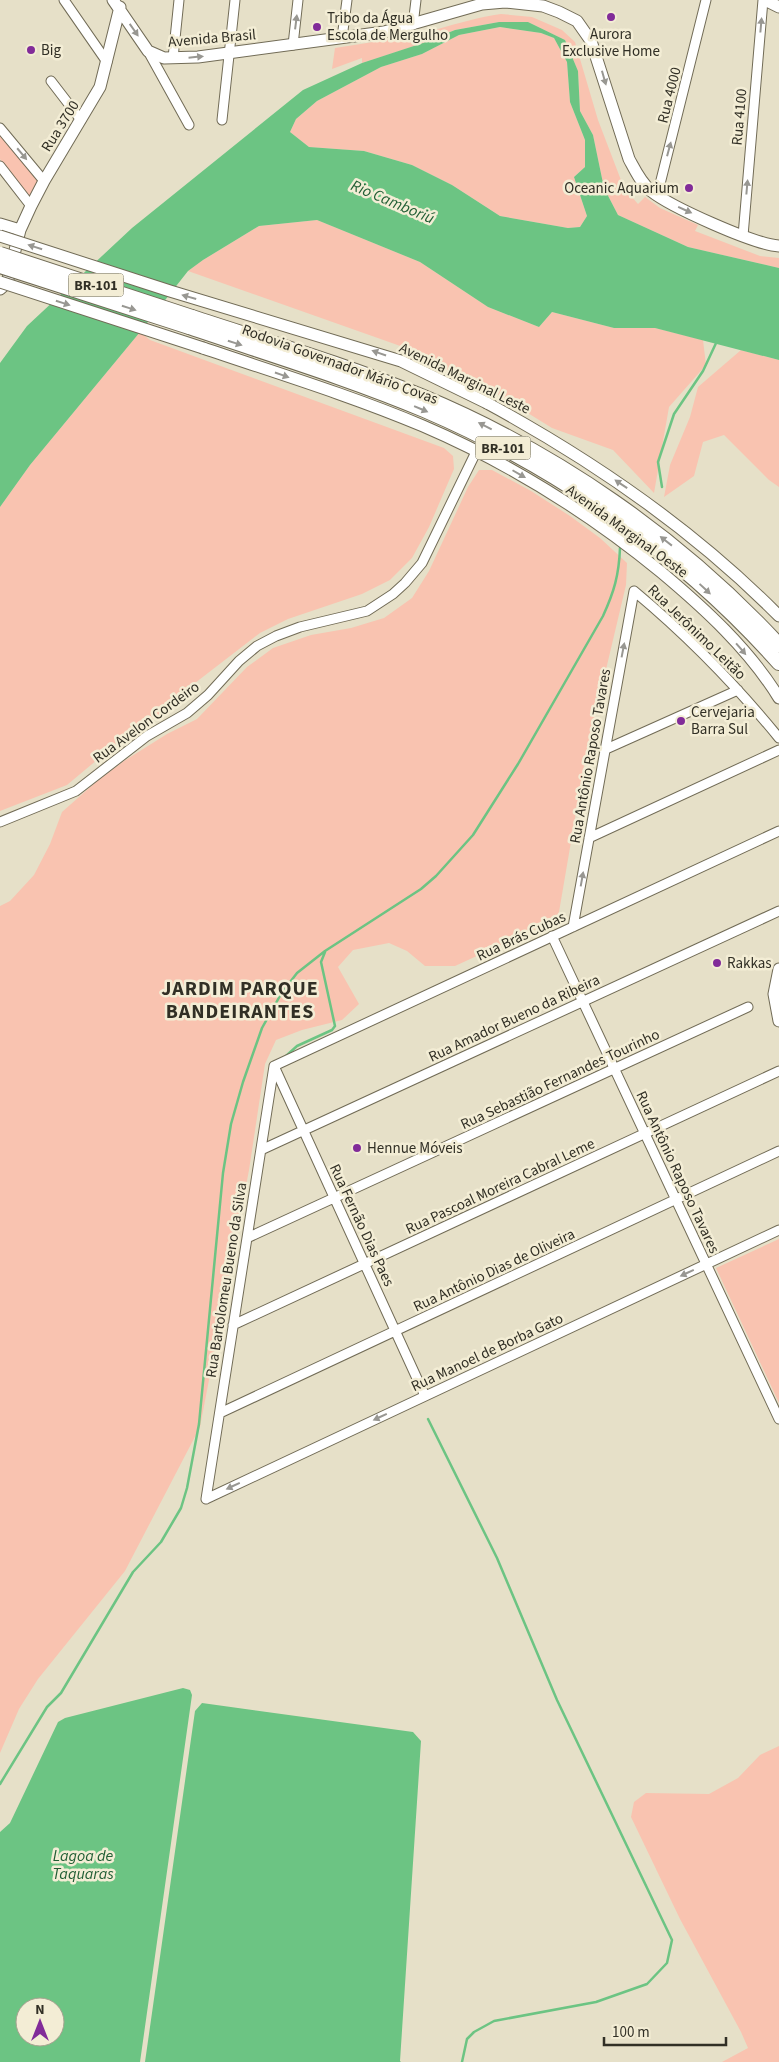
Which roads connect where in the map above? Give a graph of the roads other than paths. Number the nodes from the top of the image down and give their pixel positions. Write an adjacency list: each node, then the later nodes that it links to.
1 (64, 0): 19 (street)
2 (179, 0): 18 (street)
3 (235, 0): 17 (street)
4 (298, 0): 15 (street, one-way to 4)
5 (347, 0): 14 (street)
6 (416, 0): 13 (street)
7 (706, 0): 27 (street, Rua 4000, one-way to 7)
8 (764, 0): 12 (main road); 32 (street, Rua 4100, one-way to 8)
9 (505, 1): 11 (main road, Avenida Brasil); 13 (main road, Avenida Brasil)
10 (118, 3): 16 (main road, Avenida Brasil, one-way to 16); 19 (main road, Rua 3700)
11 (552, 4): 27 (main road, Avenida Brasil, one-way to 27)
12 (779, 7)
13 (413, 25): 14 (main road, Avenida Brasil)
14 (342, 38): 15 (main road, Avenida Brasil)
15 (293, 45): 17 (main road, Avenida Brasil)
16 (148, 51): 18 (main road, Avenida Brasil); 23 (street)
17 (230, 53): 18 (main road, Avenida Brasil, one-way to 17); 22 (street)
18 (173, 58)
19 (107, 62): 21 (main road, Rua 3700)
20 (51, 81): 21 (street)
21 (81, 120): 26 (main road, Rua 3700)
22 (222, 120)
23 (189, 125)
24 (0, 128): 26 (street, one-way to 26)
25 (0, 166): 28 (street)
26 (44, 181): 28 (main road, Rua 3700)
27 (657, 196): 32 (main road, Avenida Brasil, one-way to 32)
28 (31, 206): 30 (main road, Rua 3700)
29 (0, 224): 30 (main road)
30 (20, 230): 35 (main road, Rua 3700)
31 (0, 236): 41 (main road, Avenida Marginal Leste, one-way to 31, bridge)
32 (743, 236): 33 (main road, Avenida Brasil)
33 (779, 246)
34 (0, 254): 38 (highway, Rodovia Governador Mário Covas / BR-101, bridge)
35 (6, 264): 37 (main road, Rua 3700); 38 (highway, Rodovia Governador Mário Covas / BR-101, one-way to 38, bridge)
36 (0, 282): 39 (main road, Avenida Marginal Oeste, one-way to 39, bridge)
37 (0, 289)
38 (190, 322): 42 (highway, Rodovia Governador Mário Covas / BR-101)
39 (476, 452): 46 (main road, Avenida Marginal Oeste, one-way to 46); 50 (street, Rua Avelon Cordeiro)
40 (634, 591): 45 (street, Rua Jerônimo Leitão); 48 (street, Rua Antônio Raposo Tavares, one-way to 40)
41 (779, 616)
42 (774, 648): 43 (highway, Rodovia Governador Mário Covas / BR-101); 44 (highway)
43 (779, 663)
44 (779, 668)
45 (738, 690): 47 (street, Rua Jerônimo Leitão); 48 (street)
46 (779, 698)
47 (779, 738)
48 (604, 750): 52 (street, Rua Antônio Raposo Tavares)
49 (779, 750): 52 (street)
50 (0, 822)
51 (779, 831): 54 (street, Rua Brás Cubas)
52 (589, 838): 54 (street, Rua Antônio Raposo Tavares, one-way to 52)
53 (779, 911): 57 (street, Rua Amador Bueno da Ribeira)
54 (573, 927): 55 (street, Rua Brás Cubas)
55 (552, 936): 57 (street, Rua Antônio Raposo Tavares); 60 (street, Rua Brás Cubas)
56 (779, 969): 59 (main road)
57 (583, 1002): 61 (street, Rua Antônio Raposo Tavares); 63 (street, Rua Amador Bueno da Ribeira)
58 (748, 1007): 61 (street, Rua Sebastião Fernandes Tourinho)
59 (779, 1021)
60 (274, 1066): 63 (street, Rua Fernão Dias Paes); 65 (street, Rua Bartolomeu Bueno da Silva)
61 (614, 1068): 64 (street, Rua Antônio Raposo Tavares); 67 (street, Rua Sebastião Fernandes Tourinho)
62 (779, 1072): 64 (street, Rua Pascoal Moreira Cabral Leme)
63 (303, 1131): 65 (street, Rua Amador Bueno da Ribeira); 67 (street, Rua Fernão Dias Paes)
64 (645, 1134): 68 (street, Rua Antônio Raposo Tavares); 71 (street, Rua Pascoal Moreira Cabral Leme)
65 (261, 1150): 70 (street, Rua Bartolomeu Bueno da Silva)
66 (779, 1151): 68 (street, Rua Antônio Dias de Oliveira)
67 (334, 1198): 70 (street, Rua Sebastião Fernandes Tourinho); 71 (street, Rua Fernão Dias Paes)
68 (676, 1200): 72 (street, Rua Antônio Raposo Tavares); 74 (street, Rua Antônio Dias de Oliveira)
69 (779, 1230): 72 (street, Rua Manoel de Borba Gato)
70 (247, 1238): 73 (street, Rua Bartolomeu Bueno da Silva)
71 (364, 1264): 73 (street, Rua Pascoal Moreira Cabral Leme); 74 (street, Rua Fernão Dias Paes)
72 (706, 1264): 75 (street, Rua Manoel de Borba Gato, one-way to 75); 77 (street, Rua Antônio Raposo Tavares)
73 (233, 1325): 76 (street, Rua Bartolomeu Bueno da Silva)
74 (395, 1331): 75 (street, Rua Fernão Dias Paes); 76 (street, Rua Antônio Dias de Oliveira)
75 (425, 1396): 78 (street, Rua Manoel de Borba Gato, one-way to 78)
76 (220, 1412): 78 (street, Rua Bartolomeu Bueno da Silva)
77 (779, 1419)
78 (206, 1499)

